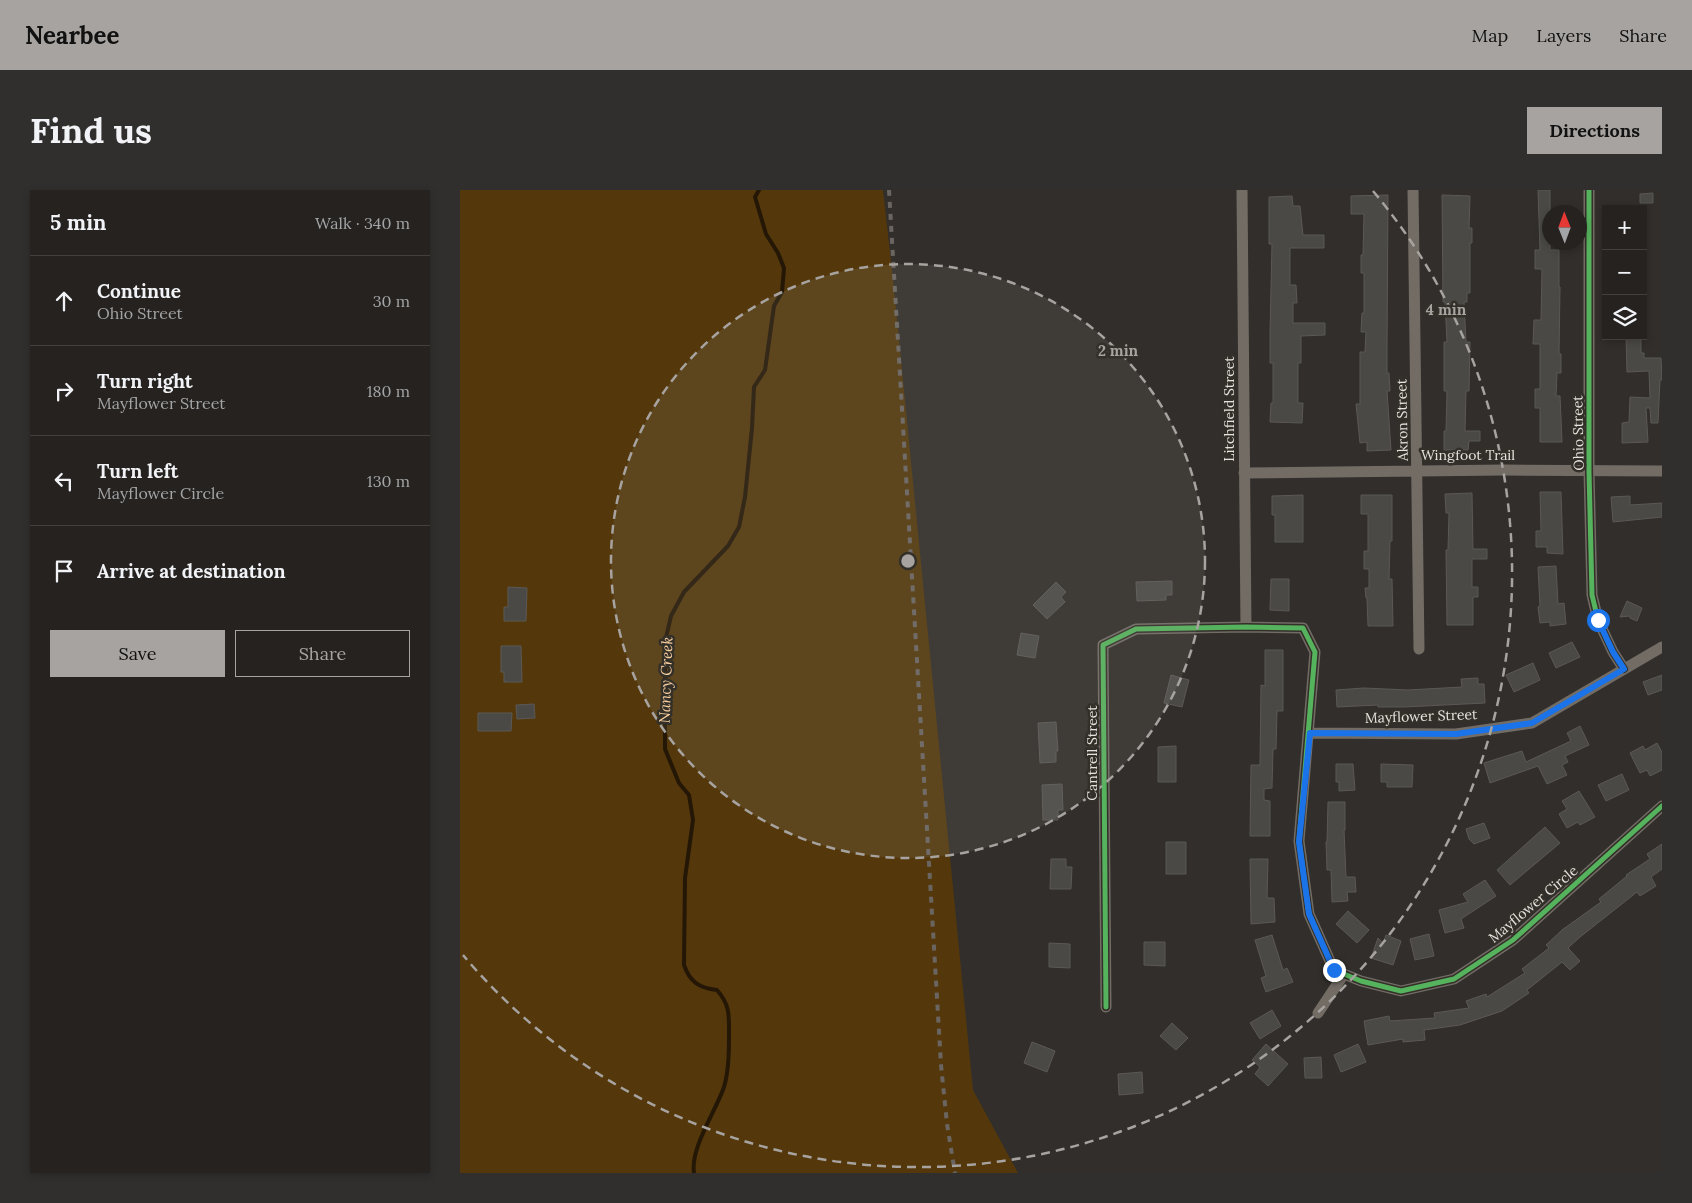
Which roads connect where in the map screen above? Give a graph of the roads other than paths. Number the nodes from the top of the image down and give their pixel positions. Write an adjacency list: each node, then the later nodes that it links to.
1 (1242, 190): 7 (street, Litchfield Street)
2 (1413, 190): 4 (street, Akron Street)
3 (1588, 190): 5 (street, Ohio Street)
4 (1418, 470): 5 (street, Wingfoot Trail); 7 (street, Wingfoot Trail); 10 (street, Akron Street)
5 (1590, 471): 6 (street, Wingfoot Trail); 11 (street, Ohio Street)
6 (1662, 471)
7 (1244, 473): 8 (street, Litchfield Street)
8 (1246, 627): 12 (street, Mayflower Circle); 15 (street, Cantrell Street)
9 (1662, 647): 11 (street, Mayflower Street)
10 (1419, 649)
11 (1624, 669): 12 (street, Mayflower Street)
12 (1310, 733): 14 (street, Mayflower Circle)
13 (1662, 806): 14 (street, Mayflower Circle)
14 (1344, 974): 16 (street)
15 (1106, 1007)
16 (1318, 1013)

